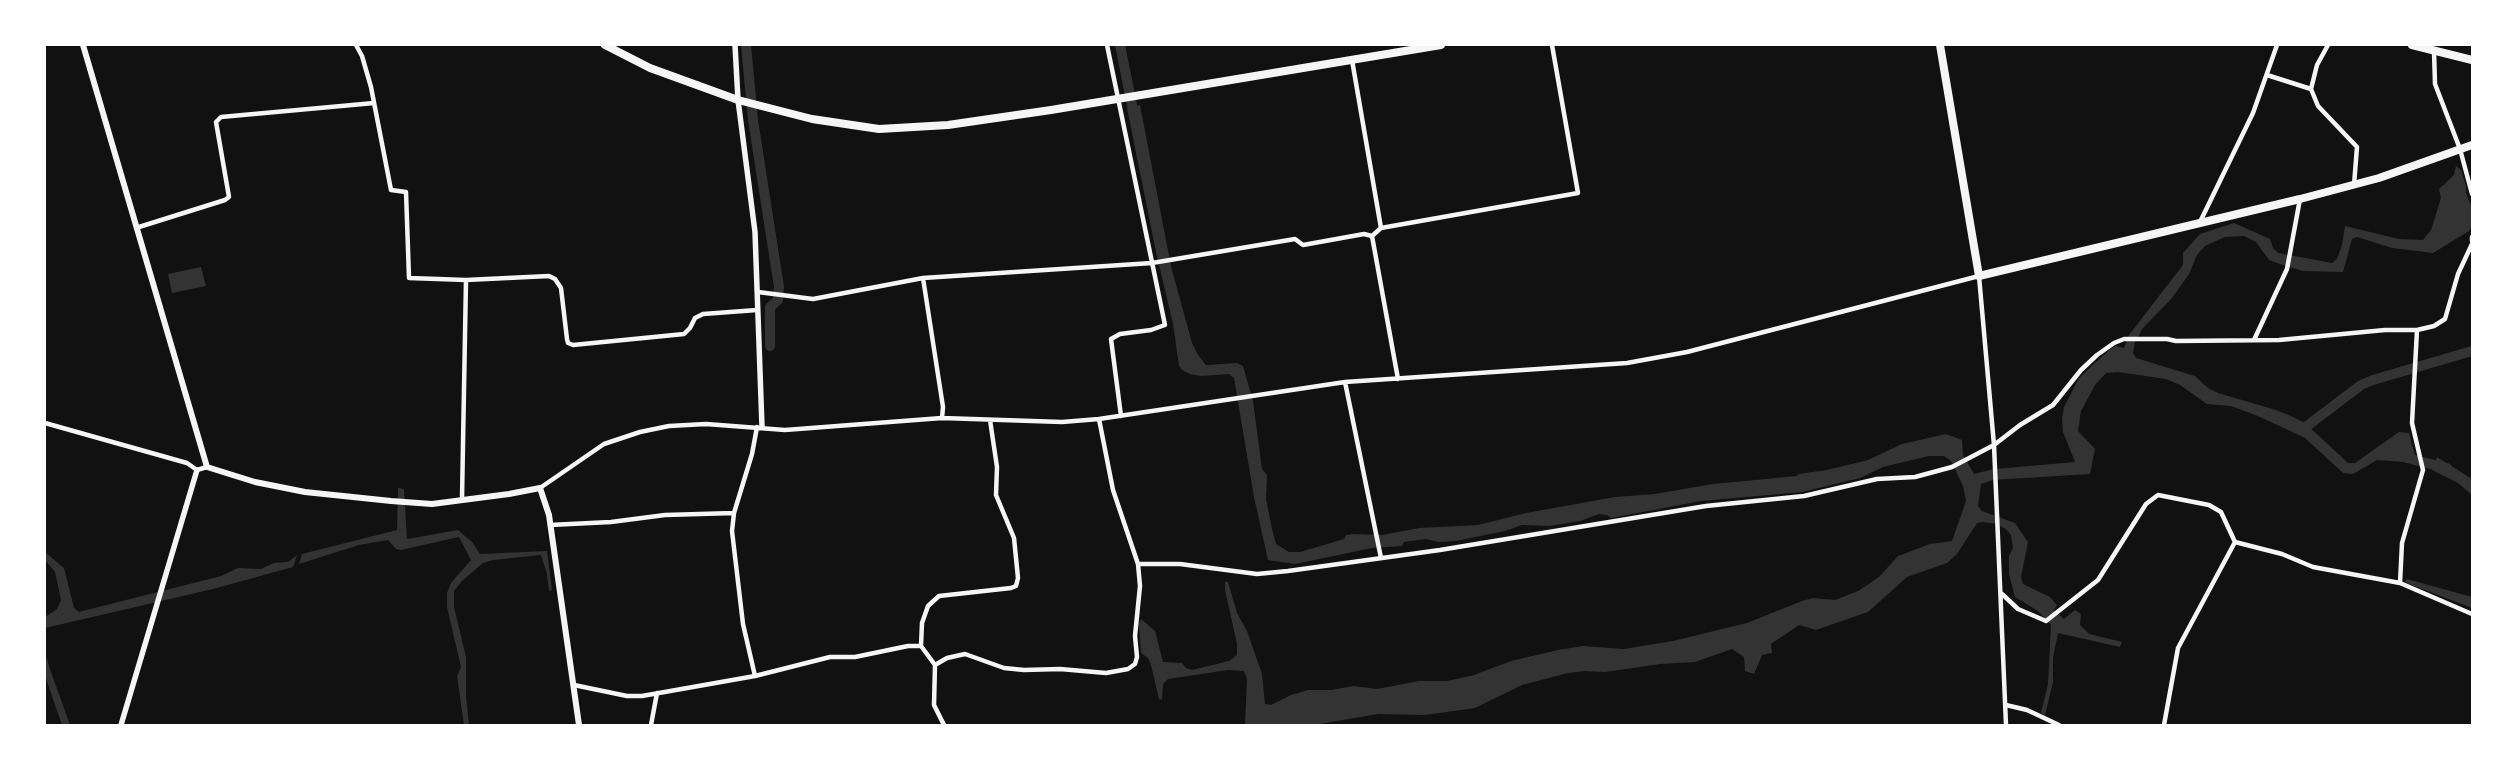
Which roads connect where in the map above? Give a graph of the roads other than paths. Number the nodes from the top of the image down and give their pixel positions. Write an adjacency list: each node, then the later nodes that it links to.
1 (83, 45): 26 (main road)
2 (356, 45): 19 (street)
3 (605, 45): 18 (main road)
4 (735, 45): 18 (street)
5 (1107, 45): 17 (street)
6 (1441, 45): 13 (main road)
7 (1552, 45): 27 (street)
8 (1940, 45): 31 (main road)
9 (2277, 45): 15 (street)
10 (2328, 45): 16 (street)
11 (2412, 45): 12 (main road)
12 (2434, 51): 14 (main road); 21 (street)
13 (1352, 60): 17 (main road); 27 (street)
14 (2472, 60)
15 (2267, 75): 16 (street); 25 (street)
16 (2311, 89): 22 (street)
17 (1117, 98): 18 (main road); 30 (street)
18 (741, 100): 34 (street)
19 (374, 103): 26 (street); 33 (street)
20 (2472, 145): 21 (main road)
21 (2460, 150): 22 (main road); 23 (street)
22 (2354, 185): 24 (main road)
23 (2472, 194)
24 (2300, 200): 25 (main road); 37 (street)
25 (2199, 223): 31 (main road)
26 (138, 227): 47 (main road)
27 (1381, 228): 28 (street)
28 (1372, 236): 30 (street); 38 (street)
29 (2472, 241): 36 (street)
30 (1153, 262): 32 (street); 40 (street)
31 (1979, 276): 38 (street); 46 (street)
32 (923, 278): 34 (street); 41 (street)
33 (466, 280): 35 (street); 50 (street)
34 (758, 292): 35 (street)
35 (757, 310): 45 (street)
36 (2417, 330): 37 (street); 56 (street)
37 (2254, 340): 46 (street)
38 (1398, 379): 39 (street)
39 (1344, 382): 40 (street); 54 (street)
40 (1121, 416): 42 (street)
41 (942, 418): 43 (street); 45 (street)
42 (1099, 419): 43 (street); 55 (street)
43 (990, 420): 59 (street)
44 (45, 423): 48 (street)
45 (760, 427): 49 (street); 51 (street)
46 (1994, 445): 54 (street); 57 (street)
47 (207, 467): 48 (street); 50 (main road)
48 (197, 470): 65 (street)
49 (540, 488): 50 (main road); 52 (main road)
50 (462, 499)
51 (734, 513): 52 (street); 61 (street)
52 (550, 525): 62 (main road)
53 (2235, 542): 56 (street); 57 (street); 71 (street)
54 (1381, 555): 55 (street)
55 (1138, 564): 60 (street)
56 (2400, 582): 58 (street)
57 (2002, 594): 64 (street)
58 (2472, 614)
59 (921, 646): 60 (street); 61 (street)
60 (935, 665): 68 (street)
61 (755, 676): 63 (street)
62 (574, 685): 63 (street); 66 (main road)
63 (657, 693): 67 (street)
64 (2006, 705): 69 (street); 70 (street)
65 (121, 725)
66 (579, 725)
67 (651, 725)
68 (944, 725)
69 (2006, 725)
70 (2059, 725)
71 (2164, 725)

